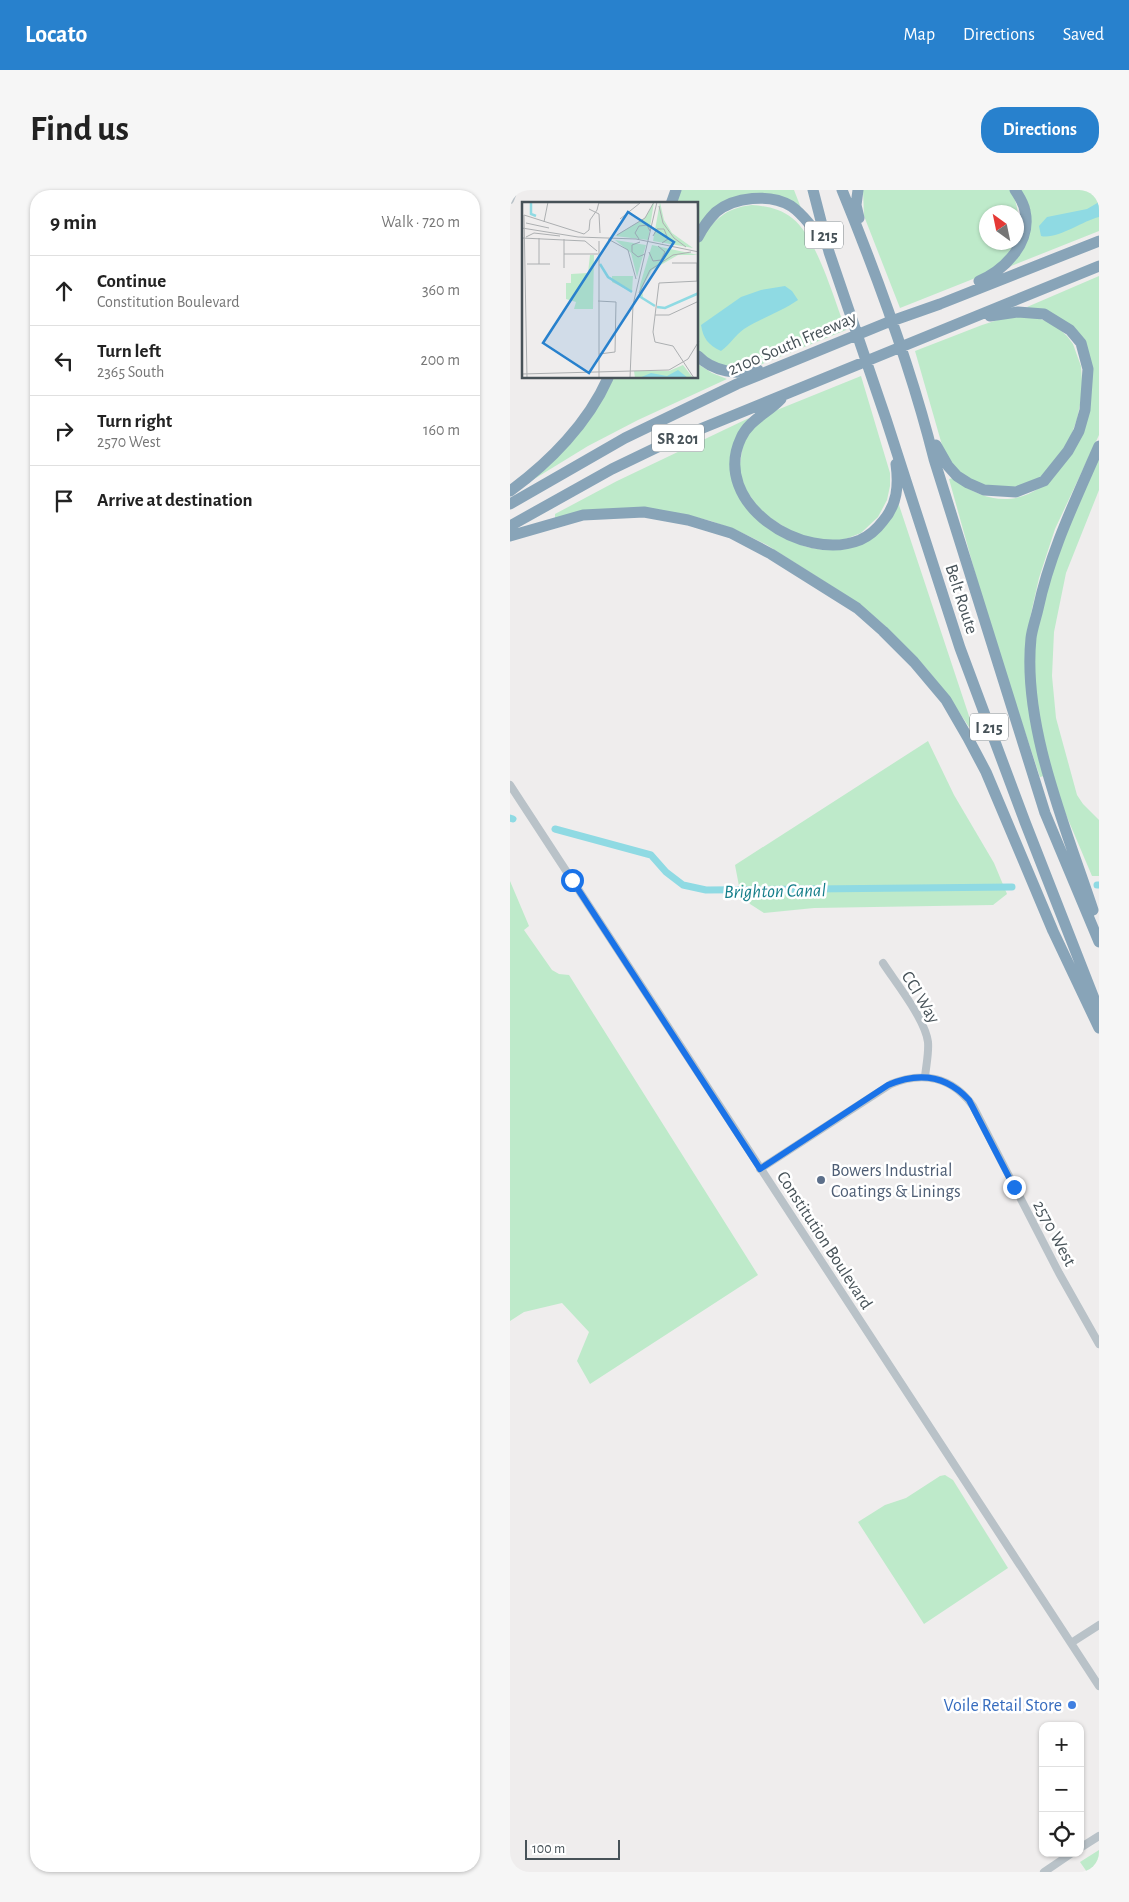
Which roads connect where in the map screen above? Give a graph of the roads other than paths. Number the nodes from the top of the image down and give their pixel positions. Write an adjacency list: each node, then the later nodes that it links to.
1 (514, 190): 7 (street)
2 (676, 190): 8 (highway)
3 (813, 190): 11 (highway, Belt Route / I 215)
4 (842, 190): 12 (highway, Belt Route / I 215)
5 (858, 190): 12 (highway)
6 (1015, 190): 15 (highway)
7 (510, 200)
8 (672, 202)
9 (699, 236): 11 (highway)
10 (1099, 242): 15 (highway, 2100 South Freeway / SR 201)
11 (829, 252): 21 (highway, Belt Route / I 215)
12 (869, 259): 20 (highway, Belt Route / I 215)
13 (1099, 266): 14 (highway, SR 201)
14 (970, 319): 19 (highway, SR 201); 20 (highway)
15 (886, 324): 17 (highway, 2100 South Freeway / SR 201)
16 (699, 357): 17 (highway)
17 (791, 361): 24 (highway, 2100 South Freeway / SR 201)
18 (607, 379): 23 (highway)
19 (784, 395): 21 (highway); 25 (highway, SR 201)
20 (926, 426): 29 (highway, Belt Route / I 215)
21 (892, 438): 31 (highway, Belt Route / I 215)
22 (1099, 446): 28 (highway)
23 (510, 490)
24 (510, 504)
25 (510, 526)
26 (510, 536): 32 (highway)
27 (510, 785): 34 (street, Constitution Boulevard)
28 (1099, 928)
29 (1099, 942)
30 (883, 963): 33 (street, CCI Way)
31 (1099, 1011)
32 (1099, 1028)
33 (925, 1077): 34 (street); 35 (street, 2570 West)
34 (760, 1169): 37 (street, Constitution Boulevard)
35 (1099, 1344)
36 (1099, 1625): 37 (street)
37 (1071, 1644): 38 (street, Constitution Boulevard)
38 (1099, 1686)
39 (1099, 1836): 40 (street)
40 (1084, 1845)
41 (1066, 1857): 42 (street)
42 (1044, 1872)

